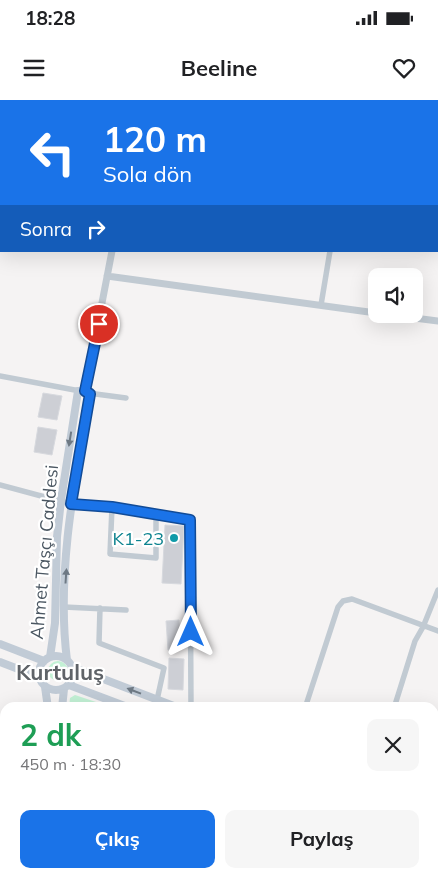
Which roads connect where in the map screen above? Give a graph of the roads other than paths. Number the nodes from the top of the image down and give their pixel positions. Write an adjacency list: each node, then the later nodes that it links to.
1 (112, 252): 3 (street)
2 (330, 252): 4 (street)
3 (107, 276): 4 (street); 9 (street)
4 (321, 305): 5 (street)
5 (368, 312)
6 (423, 319): 7 (street)
7 (438, 321)
8 (0, 376): 9 (street)
9 (84, 392): 10 (street); 12 (main road, Ahmet Taşçı Caddesi, one-way to 12); 13 (main road, Ahmet Taşçı Caddesi)
10 (126, 398)
11 (0, 485): 12 (street)
12 (61, 500): 13 (street); 23 (main road, Ahmet Taşçı Caddesi)
13 (71, 504): 14 (street); 17 (main road, Ahmet Taşçı Caddesi, one-way to 13)
14 (112, 507): 15 (street); 15 (street)
15 (156, 514): 35 (street)
16 (438, 590): 20 (street)
17 (64, 607): 18 (street); 24 (main road, Ahmet Taşçı Caddesi)
18 (100, 608): 19 (street); 30 (street)
19 (126, 610)
20 (423, 627): 21 (street); 36 (street); 37 (street)
21 (438, 631)
22 (0, 644): 23 (main road)
23 (47, 658): 24 (main road); 27 (main road)
24 (67, 660): 26 (main road)
25 (0, 662): 27 (main road)
26 (72, 667): 29 (main road); 30 (main road, one-way to 26)
27 (39, 677): 28 (main road)
28 (45, 687): 29 (main road); 31 (main road)
29 (66, 687): 32 (main road); 33 (main road)
30 (157, 700): 34 (main road)
31 (47, 702)
32 (63, 702)
33 (112, 702)
34 (162, 702)
35 (191, 702)
36 (306, 702)
37 (396, 702)

